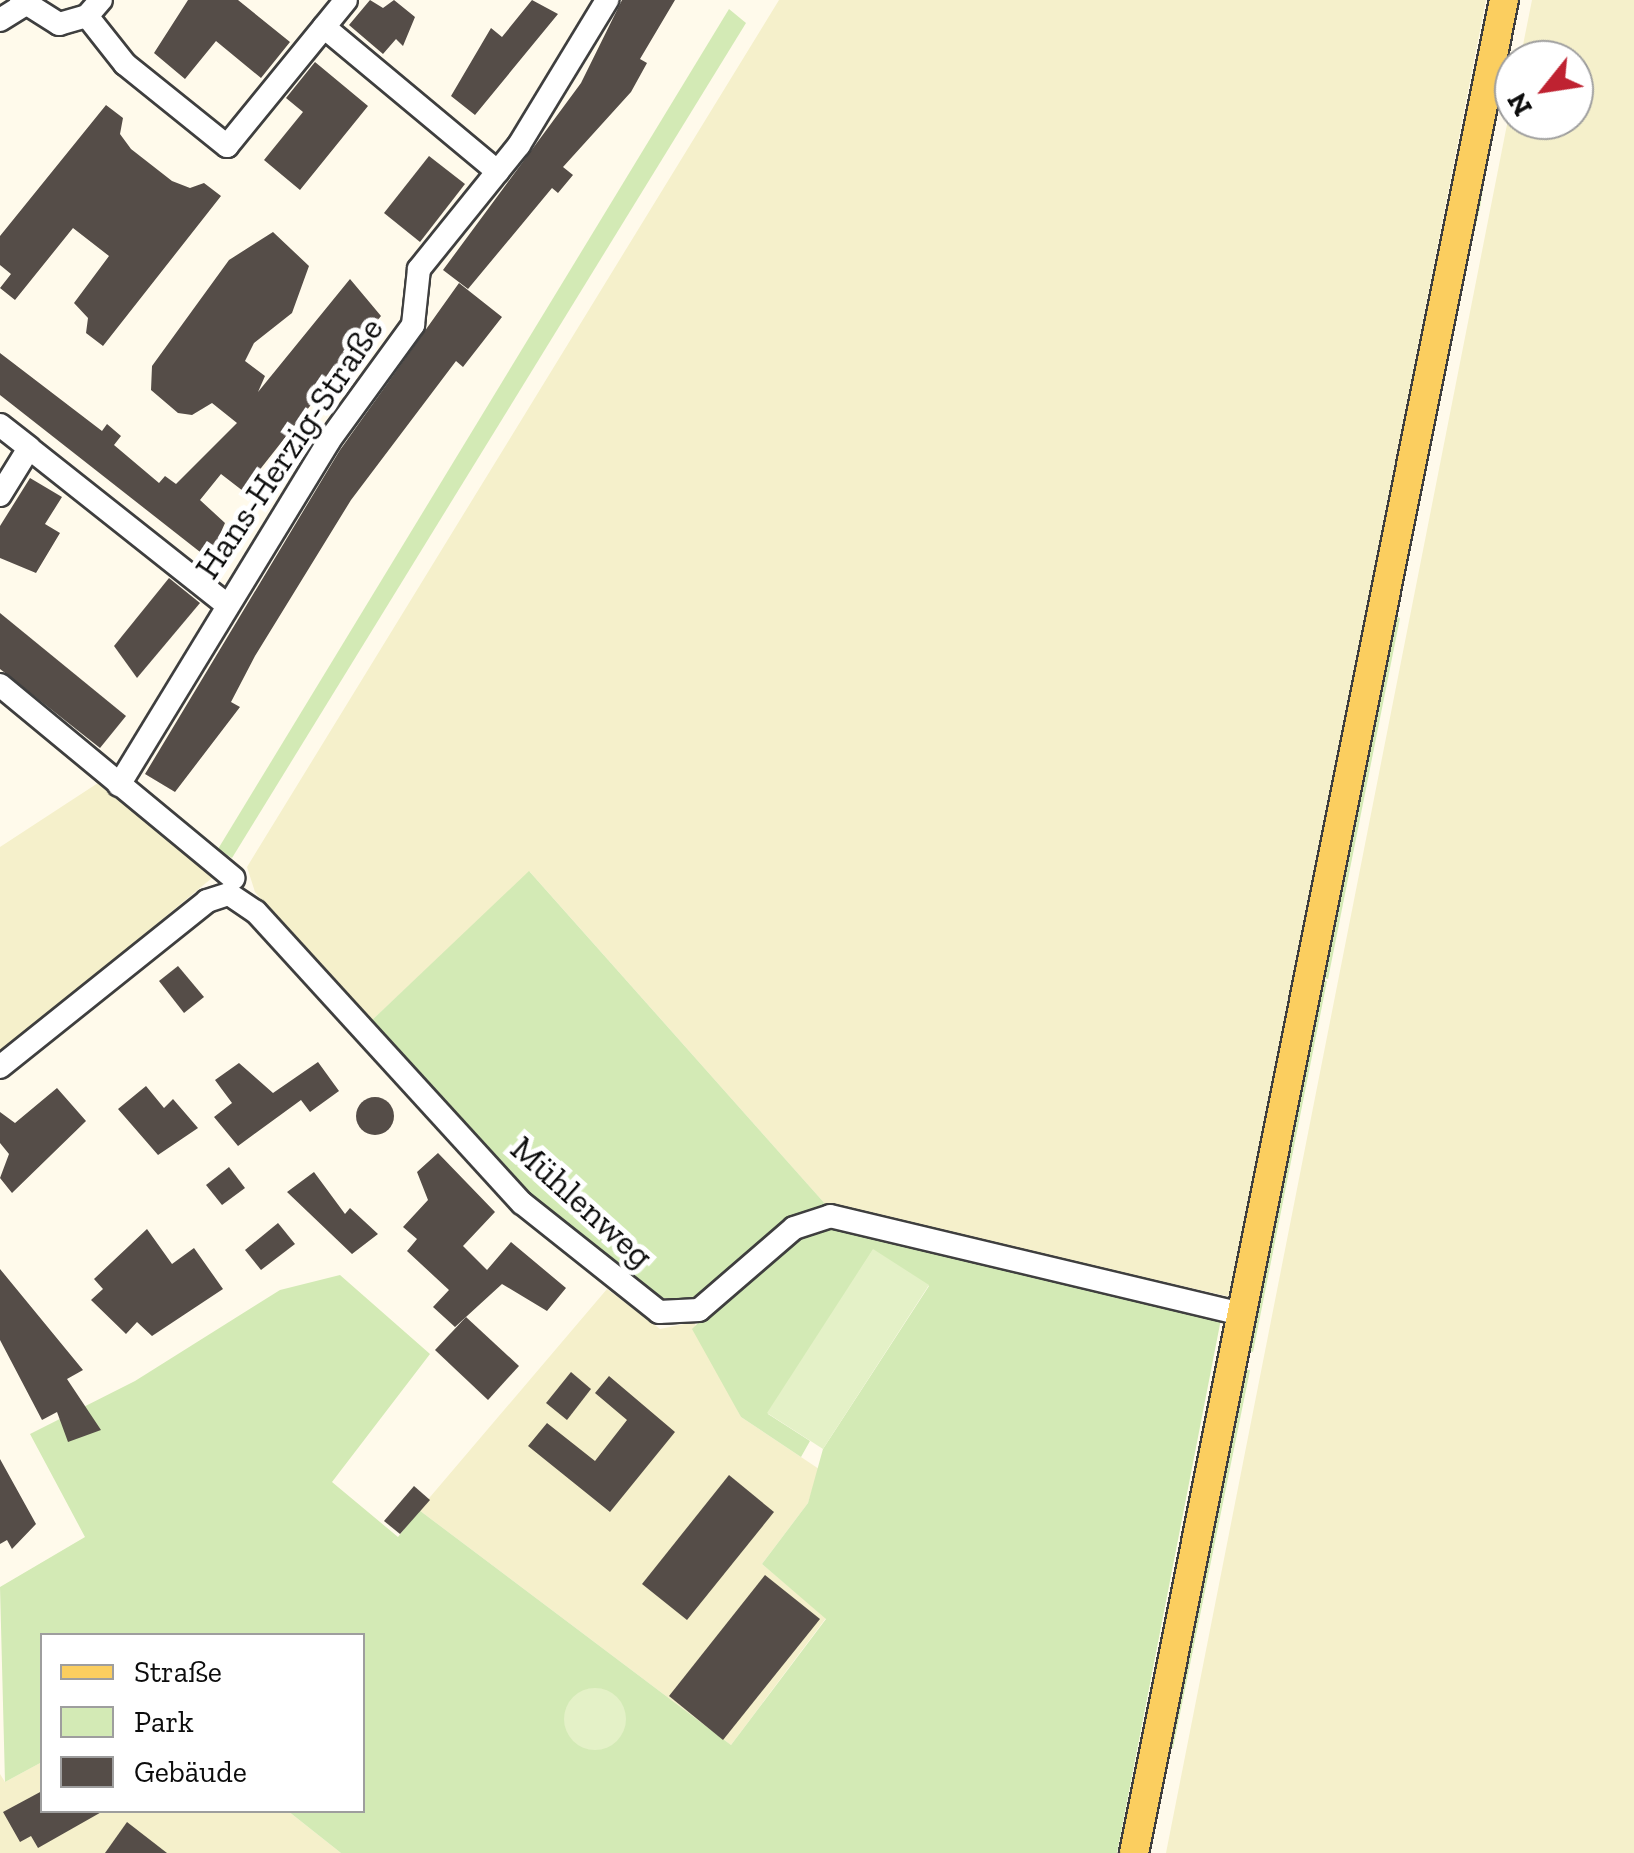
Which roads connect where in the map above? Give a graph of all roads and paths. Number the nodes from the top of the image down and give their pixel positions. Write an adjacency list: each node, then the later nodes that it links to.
1 (346, 0): 7 (street)
2 (607, 0): 8 (street, Hans-Herzig-Straße)
3 (1504, 0): 17 (main road)
4 (23, 3): 5 (street); 6 (street)
5 (94, 8): 7 (street)
6 (0, 20)
7 (324, 27): 8 (street)
8 (498, 172): 12 (street, Hans-Herzig-Straße)
9 (0, 425): 10 (street)
10 (28, 448): 11 (street); 12 (street)
11 (0, 495)
12 (227, 604): 14 (street, Hans-Herzig-Straße)
13 (0, 685): 14 (street)
14 (119, 785): 15 (street)
15 (233, 878)
16 (0, 1067): 17 (street, Mühlenweg)
17 (1242, 1314): 18 (main road)
18 (1134, 1853)

